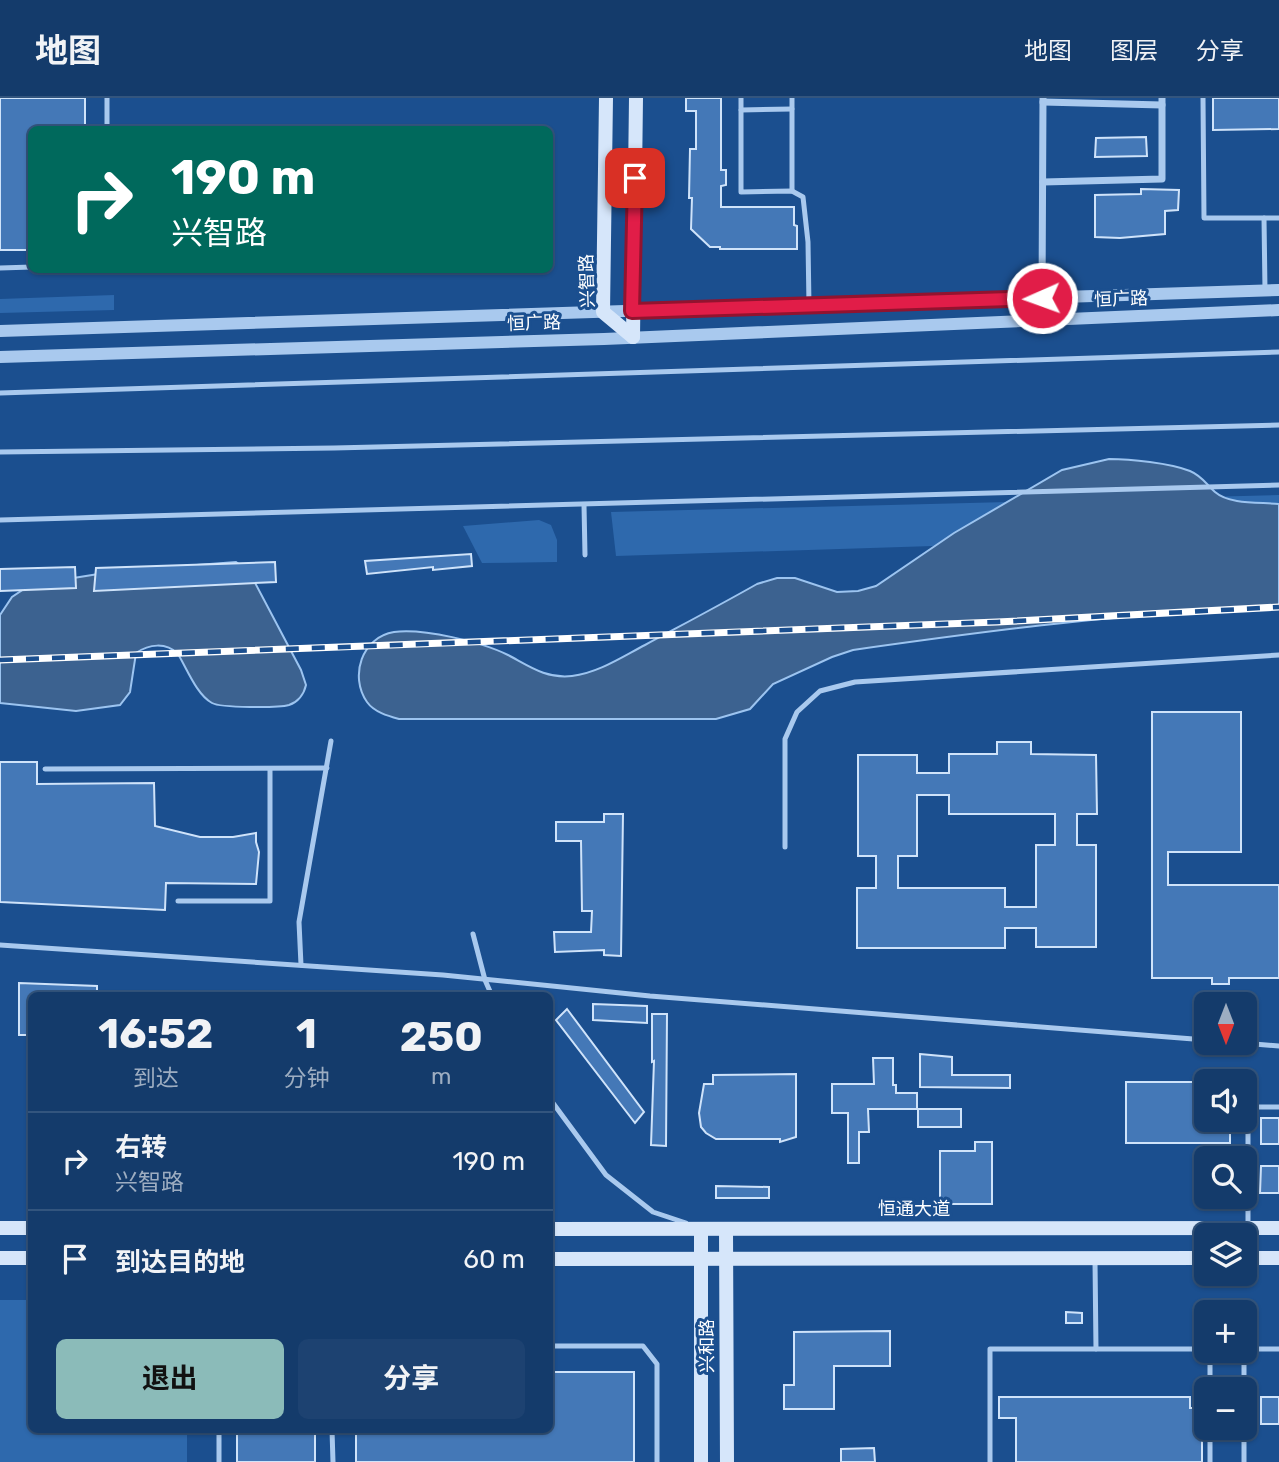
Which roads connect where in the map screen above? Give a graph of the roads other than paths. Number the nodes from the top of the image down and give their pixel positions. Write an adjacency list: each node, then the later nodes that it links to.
1 (107, 98): 11 (lane)
2 (606, 98): 24 (main road, 兴智路)
3 (636, 98): 23 (main road)
4 (741, 98): 10 (lane)
5 (792, 98): 9 (lane)
6 (1203, 98): 14 (lane)
7 (1043, 100): 8 (street); 12 (street)
8 (1162, 102): 12 (street)
9 (792, 109): 10 (lane); 13 (lane)
10 (741, 110): 13 (lane)
11 (107, 126)
12 (1043, 182): 20 (street)
13 (792, 191): 21 (lane)
14 (1264, 218): 15 (lane); 18 (lane)
15 (1279, 218)
16 (28, 267): 17 (lane)
17 (0, 268)
18 (1265, 290): 19 (street, 恒广路); 20 (street, 恒广路)
19 (1279, 290)
20 (1042, 298): 21 (street, 恒广路)
21 (809, 304): 23 (street, 恒广路)
22 (1279, 310): 26 (street, 恒广路)
23 (632, 311): 24 (street, 恒广路); 26 (main road)
24 (603, 312): 25 (street, 恒广路); 26 (main road, 兴智路)
25 (0, 331)
26 (633, 337): 28 (street, 恒广路)
27 (1279, 352): 29 (lane)
28 (0, 357)
29 (0, 393)
30 (1279, 425): 31 (lane)
31 (0, 452)
32 (1279, 485): 33 (lane)
33 (584, 505): 34 (lane); 35 (lane)
34 (0, 520)
35 (585, 555)
36 (1279, 655): 41 (lane)
37 (331, 741): 38 (lane)
38 (327, 768): 40 (lane); 45 (lane)
39 (45, 769): 40 (lane)
40 (270, 769): 42 (lane)
41 (785, 847)
42 (178, 901)
43 (474, 934): 46 (lane)
44 (0, 945): 45 (lane)
45 (301, 965): 46 (lane)
46 (485, 980): 47 (lane); 48 (lane)
47 (490, 992)
48 (1194, 1039)
49 (1257, 1044): 50 (lane)
50 (1279, 1046)
51 (553, 1102): 60 (lane)
52 (1279, 1107): 53 (lane)
53 (1248, 1223)
54 (0, 1228): 55 (main road)
55 (28, 1228)
56 (1194, 1228): 61 (main road, 恒通大道)
57 (1257, 1228): 58 (main road, 恒通大道)
58 (1279, 1228)
59 (553, 1229): 60 (main road, 恒通大道)
60 (701, 1229): 61 (main road, 恒通大道); 69 (main road, 兴和路)
61 (726, 1229): 70 (main road, 兴和路)
62 (0, 1258): 63 (main road)
63 (28, 1258)
64 (1095, 1258): 65 (main road); 70 (main road); 72 (lane)
65 (1194, 1258)
66 (1257, 1258): 67 (main road)
67 (1279, 1258)
68 (553, 1259): 69 (main road)
69 (701, 1260): 70 (main road); 83 (main road, 兴和路)
70 (726, 1260): 84 (main road, 兴和路)
71 (553, 1346): 82 (lane)
72 (1096, 1349): 74 (lane); 85 (lane)
73 (1279, 1349): 75 (lane)
74 (1194, 1350)
75 (1257, 1350)
76 (219, 1433): 80 (lane)
77 (332, 1433): 81 (lane)
78 (1210, 1440): 86 (lane)
79 (1244, 1440): 87 (lane)
80 (219, 1462)
81 (333, 1462)
82 (657, 1462)
83 (701, 1462)
84 (727, 1462)
85 (990, 1462)
86 (1210, 1462)
87 (1244, 1462)

